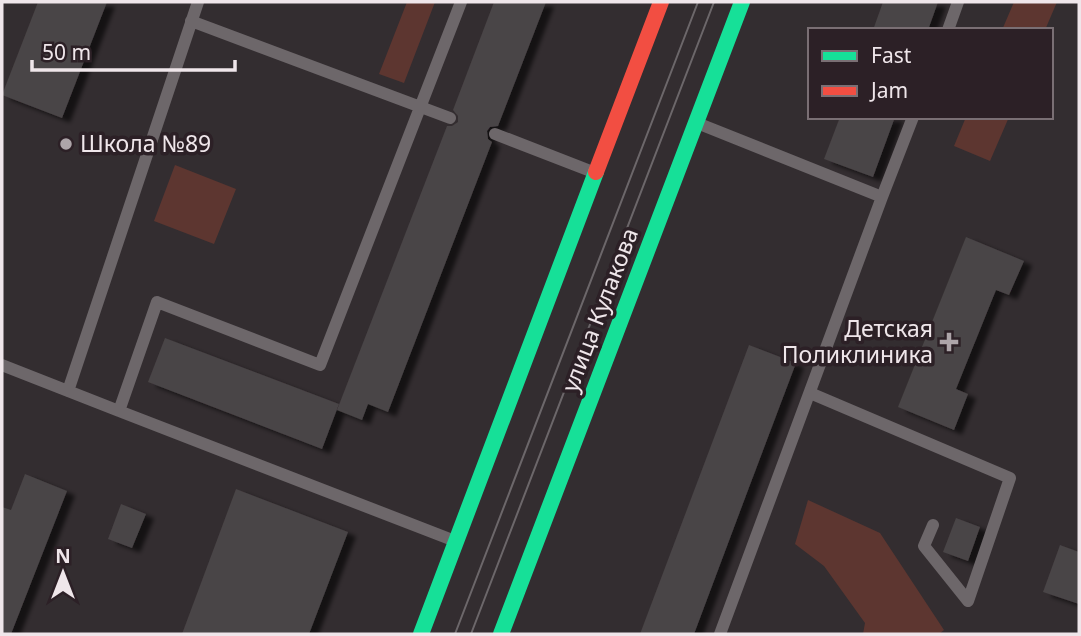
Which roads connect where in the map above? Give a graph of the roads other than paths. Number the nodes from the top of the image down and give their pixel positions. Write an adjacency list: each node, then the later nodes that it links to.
1 (198, 2): 6 (lane)
2 (461, 2): 8 (lane)
3 (661, 2): 13 (main road)
4 (742, 2): 11 (main road, улица Кулакова)
5 (958, 2): 7 (lane)
6 (191, 21): 8 (lane); 16 (lane)
7 (948, 28)
8 (420, 106): 9 (lane); 18 (lane)
9 (450, 118)
10 (913, 119): 14 (lane)
11 (696, 122): 14 (lane); 22 (main road, улица Кулакова)
12 (495, 134): 13 (lane)
13 (595, 173): 20 (main road)
14 (882, 197): 17 (lane)
15 (2, 365): 16 (lane)
16 (68, 391): 18 (lane)
17 (810, 393): 19 (lane); 23 (lane)
18 (119, 411): 20 (lane)
19 (933, 525)
20 (456, 541): 21 (main road)
21 (421, 634)
22 (501, 634)
23 (720, 634)

